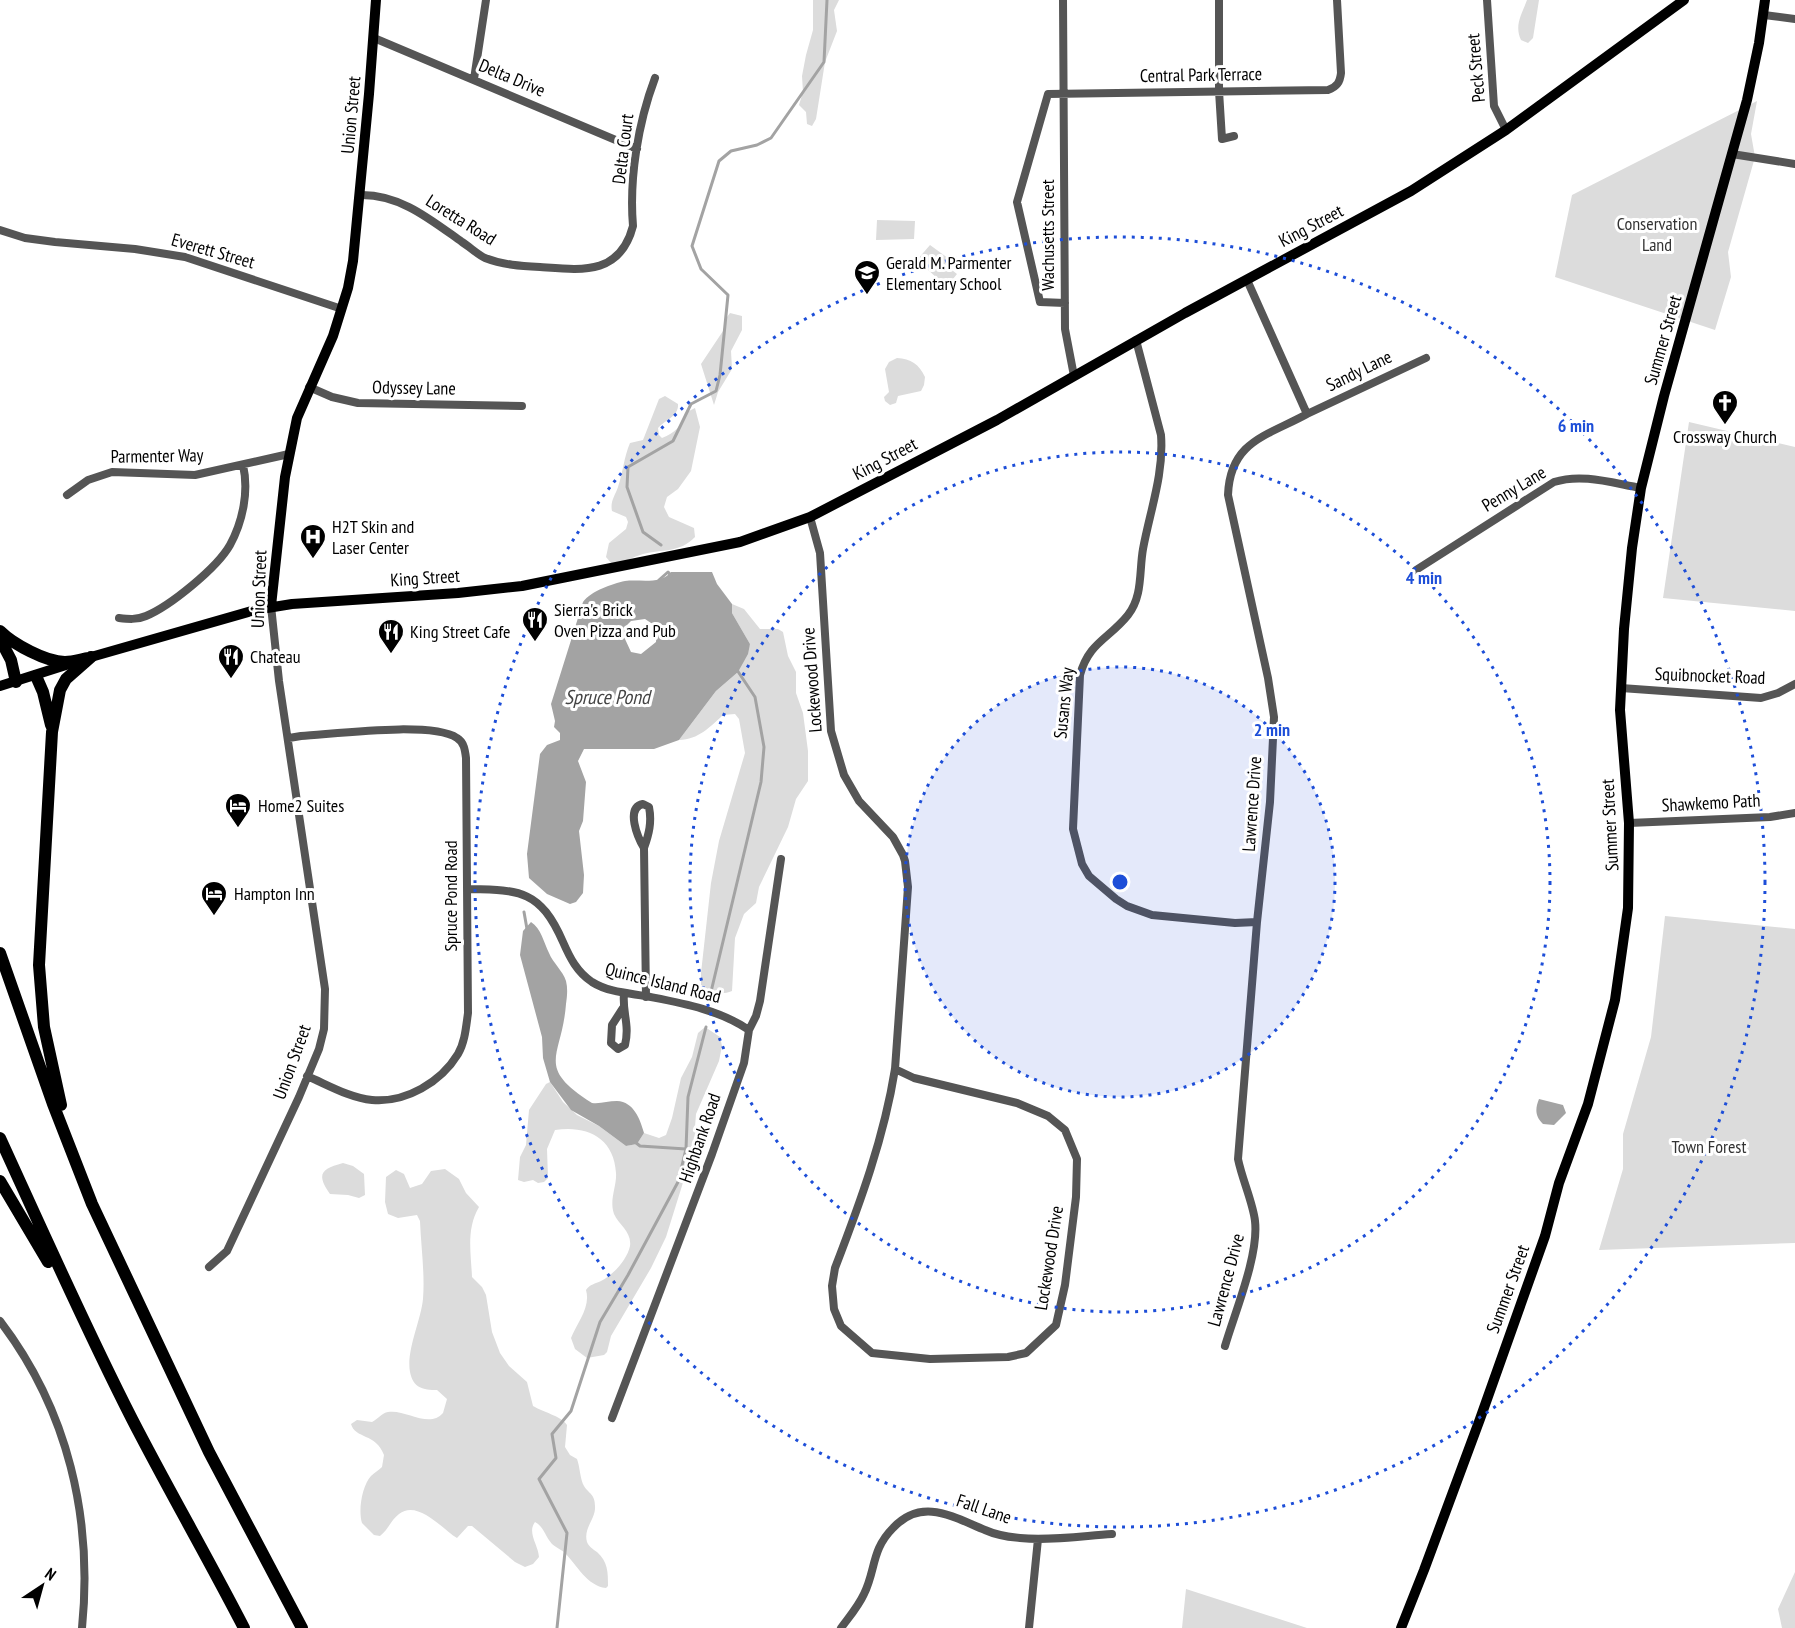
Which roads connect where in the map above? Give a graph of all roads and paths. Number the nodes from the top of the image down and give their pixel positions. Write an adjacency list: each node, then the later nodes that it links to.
1 (376, 0): 11 (main road, Union Street)
2 (486, 0): 13 (street)
3 (1063, 0): 15 (street, Wachusetts Street)
4 (1219, 0): 14 (street)
5 (1337, 0): 14 (street, Central Park Terrace)
6 (1488, 0): 16 (street, Peck Street)
7 (1684, 0): 16 (main road, King Street)
8 (1765, 0): 9 (main road, Summer Street)
9 (1764, 15): 10 (street); 19 (main road, Summer Street)
10 (1795, 19)
11 (374, 38): 13 (street, Delta Drive); 21 (main road, Union Street)
12 (655, 78): 18 (street, Delta Court)
13 (474, 80): 18 (street, Delta Drive)
14 (1219, 91): 15 (street, Central Park Terrace); 17 (street)
15 (1064, 93): 25 (street, Wachusetts Street); 25 (street)
16 (1506, 130): 24 (main road, King Street)
17 (1234, 136)
18 (637, 149): 22 (street, Delta Court)
19 (1732, 154): 20 (street); 35 (main road, Summer Street)
20 (1795, 164)
21 (360, 195): 22 (street, Loretta Road); 26 (main road, Union Street)
22 (633, 226)
23 (0, 230): 26 (street, Everett Street)
24 (1247, 280): 27 (main road, King Street); 32 (street)
25 (1065, 303): 29 (street, Wachusetts Street)
26 (342, 309): 30 (main road, Union Street)
27 (1137, 340): 29 (main road, King Street); 56 (street, Susans Way)
28 (1426, 358): 32 (street, Sandy Lane)
29 (1074, 376): 37 (main road, King Street)
30 (309, 387): 31 (street, Odyssey Lane); 33 (main road, Union Street)
31 (522, 406)
32 (1307, 414): 56 (street, Lawrence Drive)
33 (288, 454): 34 (street, Parmenter Way); 39 (main road, Union Street)
34 (243, 465): 36 (street, Parmenter Way); 40 (street)
35 (1641, 489): 38 (street, Penny Lane); 48 (main road, Summer Street)
36 (67, 495)
37 (810, 517): 39 (main road, King Street); 62 (street, Lockewood Drive)
38 (1416, 570)
39 (271, 606): 43 (main road, King Street); 50 (street, Union Street)
40 (119, 618)
41 (0, 631): 43 (highway)
42 (0, 639): 45 (highway)
43 (90, 657): 44 (main road, King Street); 49 (highway)
44 (36, 676): 45 (main road, King Street); 49 (highway)
45 (16, 682): 47 (main road, King Street)
46 (1795, 684): 48 (street, Squibnocket Road)
47 (0, 687)
48 (1621, 688): 52 (main road, Summer Street)
49 (52, 732): 66 (highway)
50 (289, 738): 55 (street, Spruce Pond Road); 63 (street, Union Street)
51 (1795, 813): 52 (street, Shawkemo Path)
52 (1629, 823): 79 (main road, Summer Street)
53 (644, 848): 59 (street)
54 (781, 859): 61 (street, Highbank Road)
55 (468, 889): 58 (street, Quince Island Road); 63 (street, Spruce Pond Road)
56 (1257, 922): 70 (street, Lawrence Drive)
57 (0, 953): 66 (highway)
58 (624, 993): 59 (street, Quince Island Road); 60 (street)
59 (646, 996): 61 (street, Quince Island Road)
60 (623, 1008)
61 (749, 1030): 71 (street, Highbank Road)
62 (895, 1070): 62 (street, Lockewood Drive)
63 (307, 1076): 67 (street, Union Street)
64 (0, 1138): 69 (highway)
65 (0, 1180): 69 (highway)
66 (92, 1204): 76 (highway)
67 (209, 1267)
68 (0, 1321): 74 (street)
69 (87, 1328): 75 (highway)
70 (1225, 1346)
71 (612, 1418)
72 (1112, 1534): 73 (street, Fall Lane)
73 (1038, 1539): 77 (street, Fall Lane); 78 (street)
74 (82, 1628)
75 (244, 1628)
76 (302, 1628)
77 (841, 1628)
78 (1029, 1628)
79 (1401, 1628)

